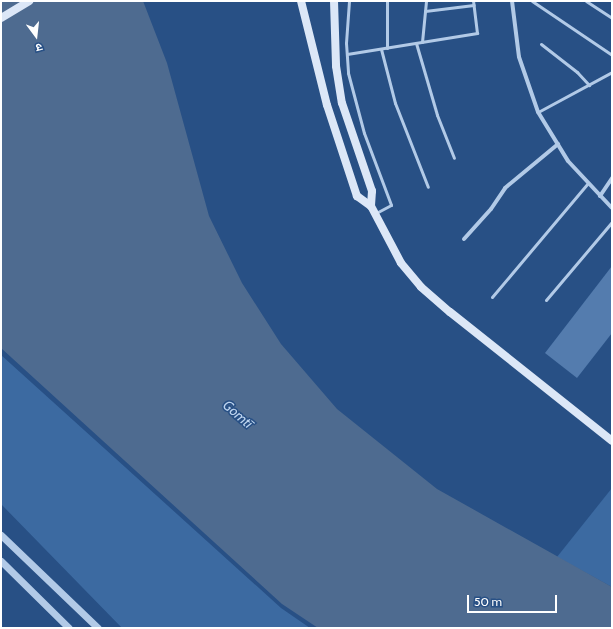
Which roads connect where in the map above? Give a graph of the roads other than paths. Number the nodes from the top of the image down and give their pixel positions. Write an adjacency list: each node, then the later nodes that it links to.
1 (29, 1): 13 (main road)
2 (301, 1): 32 (main road)
3 (334, 1): 32 (main road)
4 (349, 1): 20 (lane)
5 (387, 1): 19 (lane)
6 (426, 1): 12 (lane)
7 (473, 1): 11 (lane)
8 (512, 1): 24 (street)
9 (532, 1): 21 (lane)
10 (586, 1): 14 (lane)
11 (474, 5): 12 (lane); 15 (lane)
12 (425, 11): 15 (lane)
13 (1, 18)
14 (612, 18)
15 (422, 42): 16 (lane)
16 (416, 43): 19 (lane); 26 (lane)
17 (541, 44): 23 (lane)
18 (381, 48): 19 (lane); 20 (lane); 29 (lane)
19 (387, 48)
20 (347, 54): 32 (lane)
21 (612, 55)
22 (612, 72): 23 (lane)
23 (589, 85): 24 (lane)
24 (538, 112): 25 (street)
25 (558, 144): 28 (street); 34 (street)
26 (454, 158)
27 (612, 178): 30 (street)
28 (588, 183): 30 (street); 35 (lane)
29 (428, 187)
30 (600, 196): 31 (street)
31 (612, 208)
32 (373, 210): 37 (main road)
33 (612, 222): 36 (lane)
34 (464, 239)
35 (492, 297)
36 (546, 300)
37 (612, 441)
38 (1, 535): 41 (street)
39 (1, 562): 40 (street)
40 (69, 628)
41 (98, 628)

